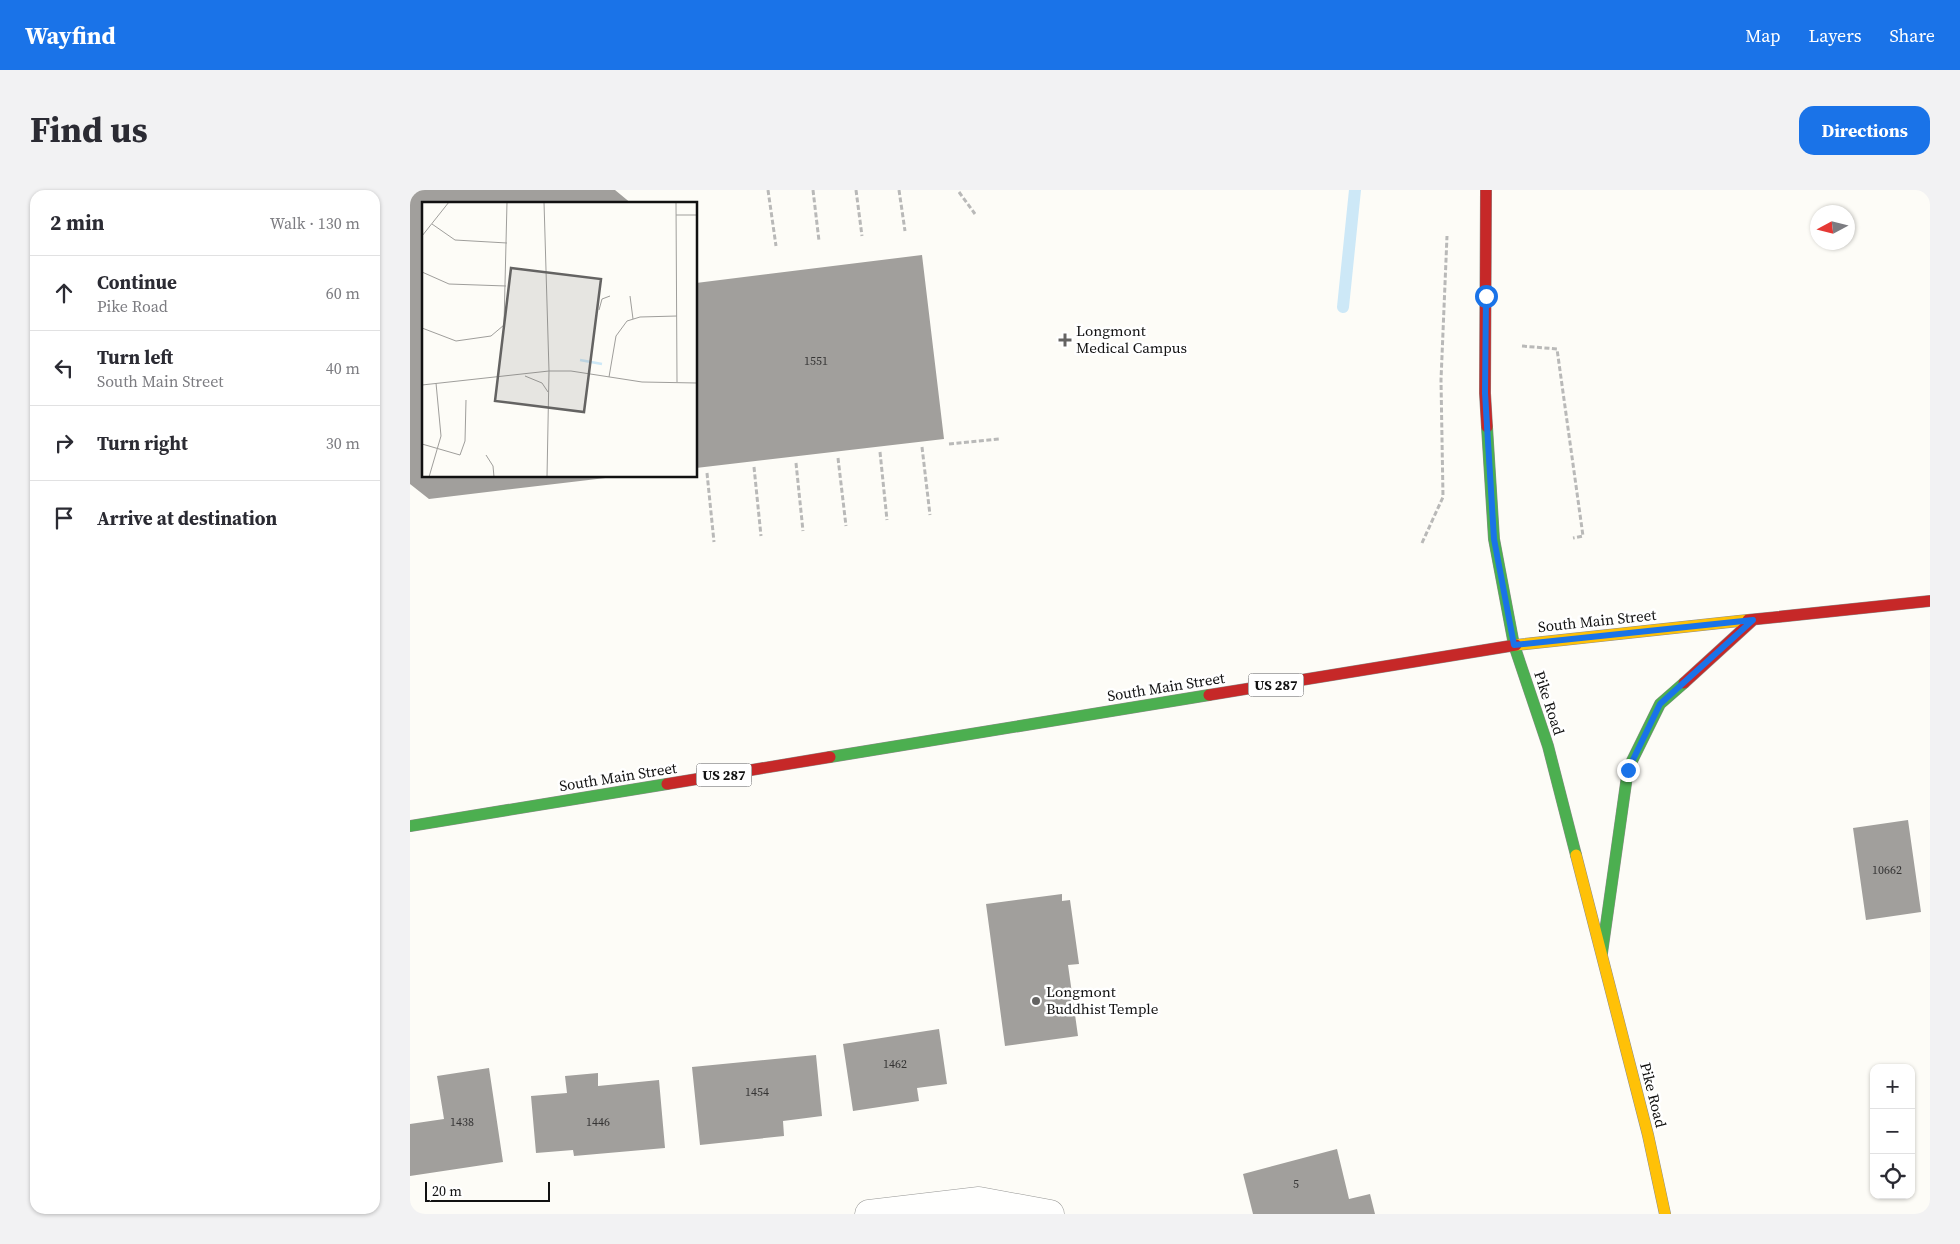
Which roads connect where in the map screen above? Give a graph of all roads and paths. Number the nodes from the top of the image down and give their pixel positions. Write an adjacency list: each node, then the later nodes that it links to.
1 (768, 190): 12 (path)
2 (813, 190): 11 (path)
3 (856, 190): 10 (path)
4 (899, 190): 8 (path)
5 (1486, 190): 32 (main road, Pike Road)
6 (959, 192): 7 (path)
7 (975, 214)
8 (905, 231)
9 (1447, 234): 29 (path)
10 (862, 236)
11 (819, 241)
12 (776, 246)
13 (1520, 346): 27 (path)
14 (1000, 439): 15 (path)
15 (948, 444)
16 (922, 447): 22 (path)
17 (880, 452): 23 (path)
18 (838, 458): 24 (path)
19 (796, 463): 25 (path)
20 (754, 467): 26 (path)
21 (707, 473): 28 (path)
22 (930, 515)
23 (887, 520)
24 (846, 526)
25 (803, 531)
26 (761, 536)
27 (1573, 538)
28 (714, 542)
29 (1422, 543)
30 (1930, 601): 31 (main road, South Main Street / US 287)
31 (1753, 620): 32 (main road, South Main Street / US 287); 34 (main road)
32 (1514, 645): 33 (main road, South Main Street / US 287); 34 (main road, Pike Road)
33 (410, 826)
34 (1602, 952): 37 (main road, Pike Road)
35 (869, 1214): 36 (street)
36 (1050, 1214)
37 (1665, 1214)

